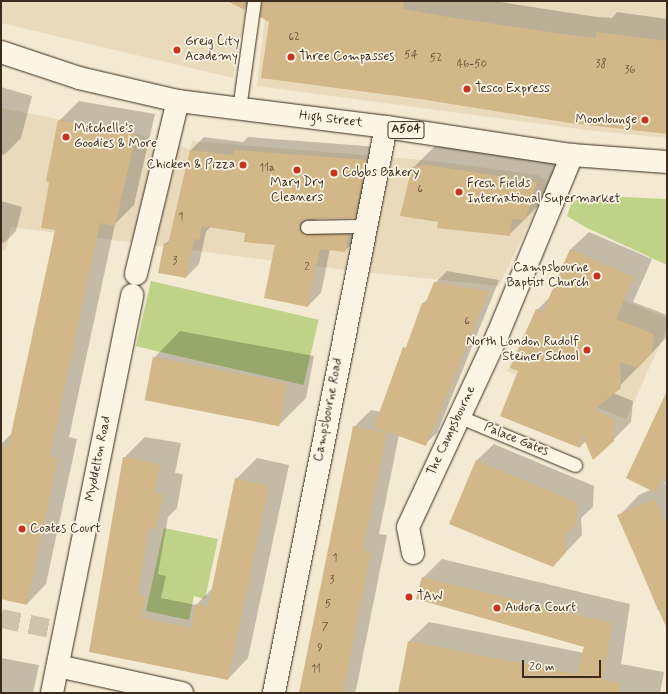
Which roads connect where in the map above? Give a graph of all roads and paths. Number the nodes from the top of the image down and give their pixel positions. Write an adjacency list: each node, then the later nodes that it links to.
1 (254, 1): 4 (lane)
2 (1, 52): 3 (street, High Street / A504)
3 (178, 101): 4 (street, High Street / A504); 10 (street)
4 (239, 109): 5 (street, High Street / A504)
5 (386, 127): 6 (street, High Street / A504); 8 (street, Campsbourne Road)
6 (572, 155): 7 (street, High Street / A504); 12 (street, The Campsbourne)
7 (667, 162)
8 (366, 226): 9 (lane); 18 (street, Campsbourne Road)
9 (308, 227)
10 (136, 274)
11 (132, 295): 15 (street, Myddelton Road)
12 (458, 416): 13 (lane, Palace Gates); 14 (street, The Campsbourne)
13 (575, 465)
14 (413, 553)
15 (58, 666): 16 (street, Myddelton Road); 17 (street)
16 (52, 693)
17 (182, 693)
18 (274, 693)

